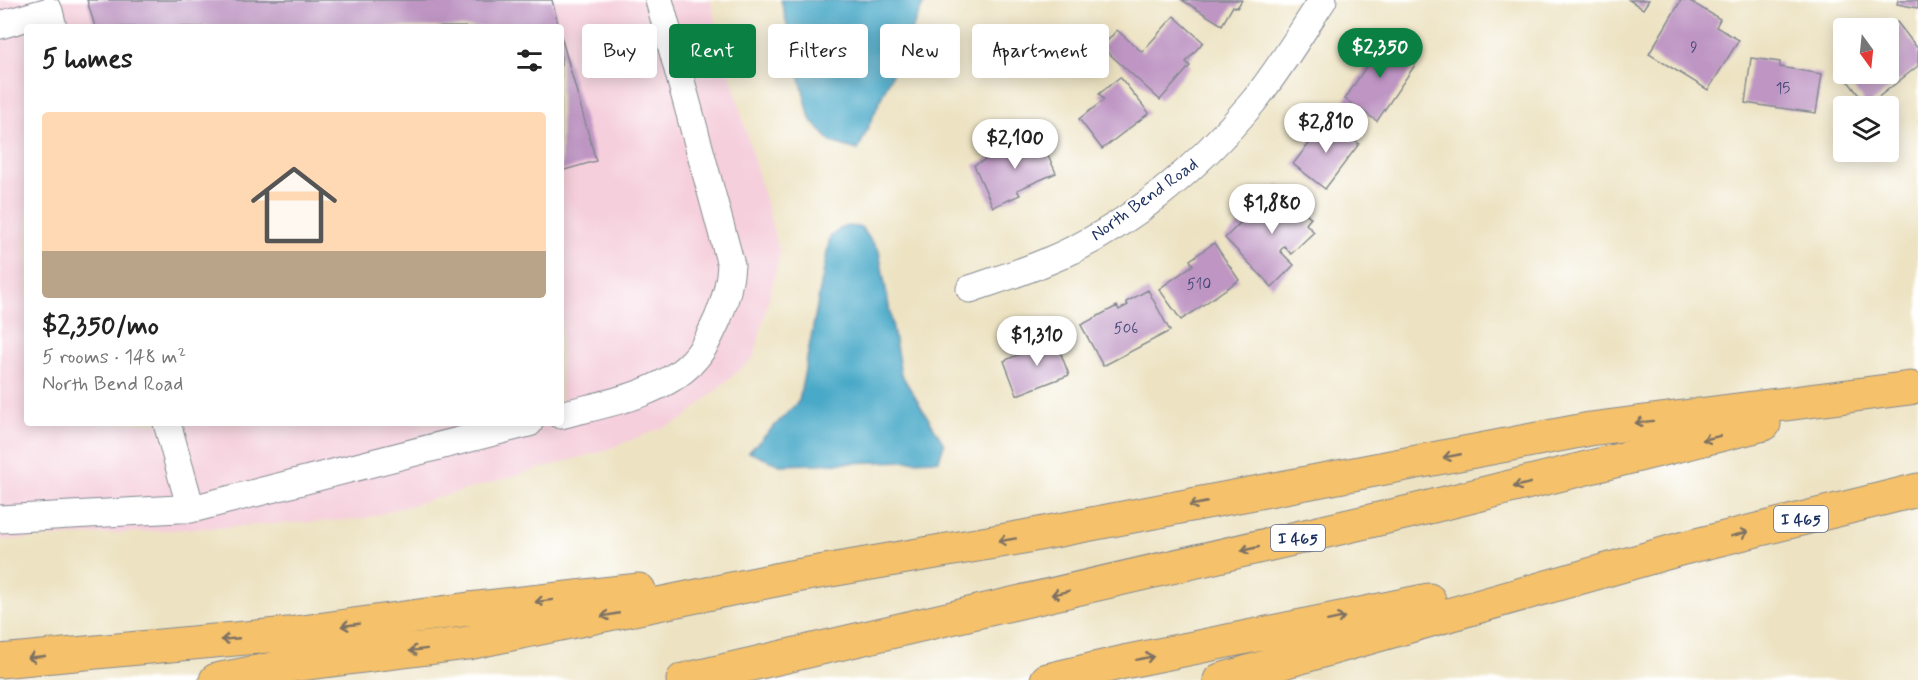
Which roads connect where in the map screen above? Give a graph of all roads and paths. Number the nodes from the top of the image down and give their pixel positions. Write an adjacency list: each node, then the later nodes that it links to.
1 (659, 0): 7 (street)
2 (1323, 0): 5 (street, North Bend Road)
3 (49, 13): 4 (street)
4 (0, 25)
5 (970, 289)
6 (1914, 387): 14 (highway, one-way to 14); 17 (highway, I 465, one-way to 17)
7 (564, 414)
8 (168, 426): 11 (street)
9 (517, 426): 11 (street)
10 (1918, 490): 13 (highway, I 465, one-way to 10)
11 (191, 509): 12 (street)
12 (0, 519)
13 (1684, 548): 18 (highway, I 465, one-way to 13); 19 (highway)
14 (790, 578): 15 (highway, one-way to 15); 16 (highway, one-way to 16)
15 (0, 661)
16 (216, 680)
17 (683, 680)
18 (1047, 680)
19 (1220, 680)

